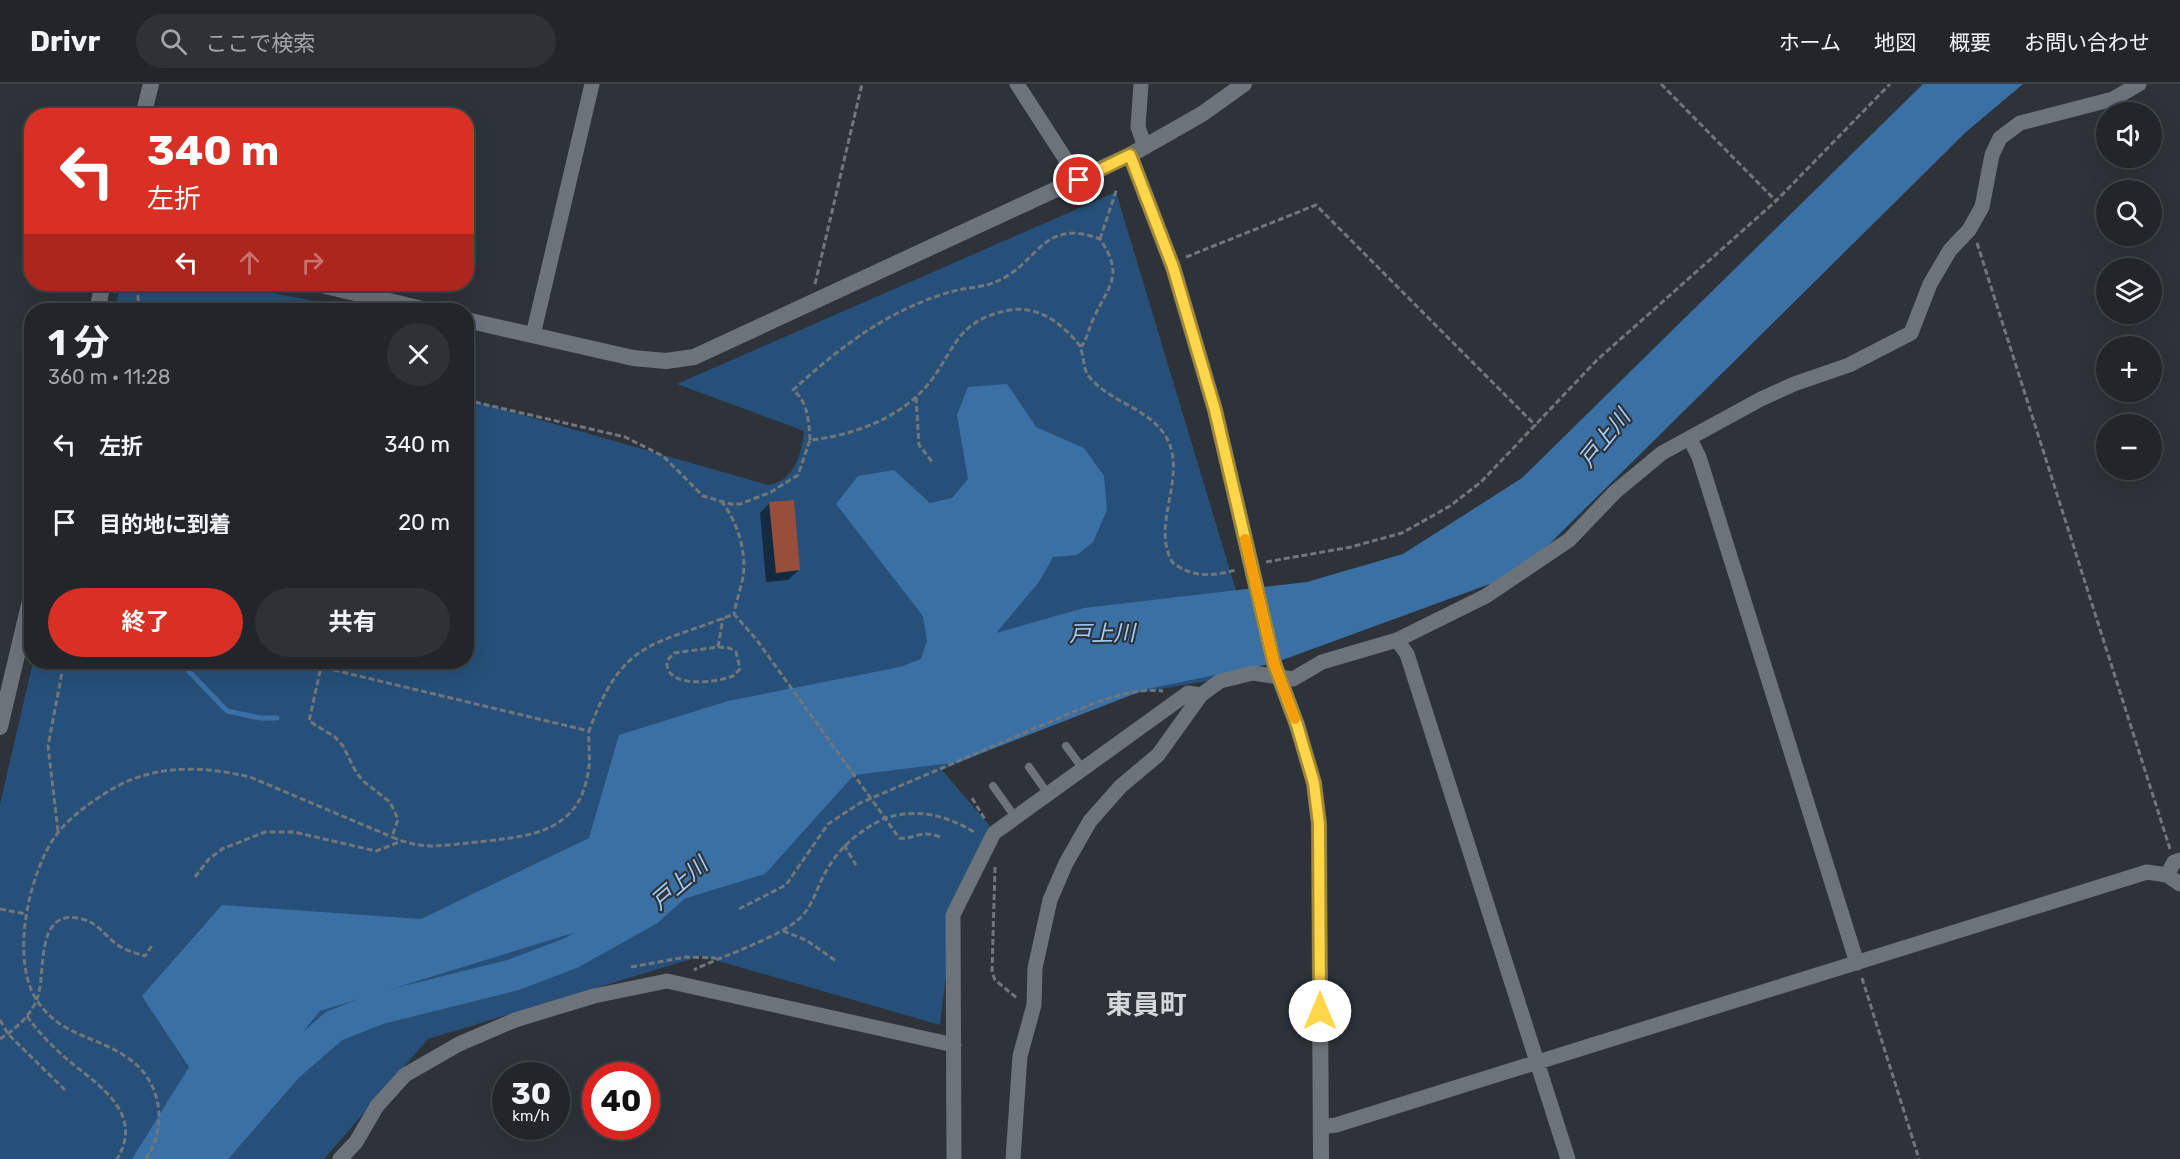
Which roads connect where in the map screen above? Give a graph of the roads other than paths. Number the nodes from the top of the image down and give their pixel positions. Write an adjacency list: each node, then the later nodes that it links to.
1 (151, 84): 8 (street)
2 (592, 84): 15 (street)
3 (1017, 84): 11 (street)
4 (1141, 84): 9 (street)
5 (1245, 84): 7 (street)
6 (2139, 84): 16 (street)
7 (1228, 89): 9 (street)
8 (145, 108)
9 (1145, 147): 10 (street)
10 (1130, 155): 11 (street); 19 (street)
11 (1079, 180): 15 (street)
12 (347, 291): 13 (street)
13 (397, 303)
14 (474, 322): 15 (street)
15 (533, 335)
16 (1690, 440): 18 (street); 30 (street)
17 (24, 626): 21 (street)
18 (1397, 640): 19 (street); 32 (street)
19 (1276, 670): 20 (street); 33 (street)
20 (1195, 694): 24 (street); 36 (street)
21 (0, 727)
22 (1066, 746): 24 (lane)
23 (1029, 767): 26 (lane)
24 (1083, 769): 26 (street)
25 (993, 786): 27 (lane)
26 (1048, 794): 27 (street)
27 (1015, 817): 31 (street)
28 (2174, 865): 29 (street); 30 (street)
29 (2180, 884)
30 (1857, 963): 32 (street)
31 (954, 1045): 34 (street); 35 (street)
32 (1537, 1062): 33 (street); 38 (street)
33 (1321, 1128): 37 (street)
34 (340, 1159)
35 (954, 1159)
36 (1012, 1159)
37 (1321, 1159)
38 (1568, 1159)

